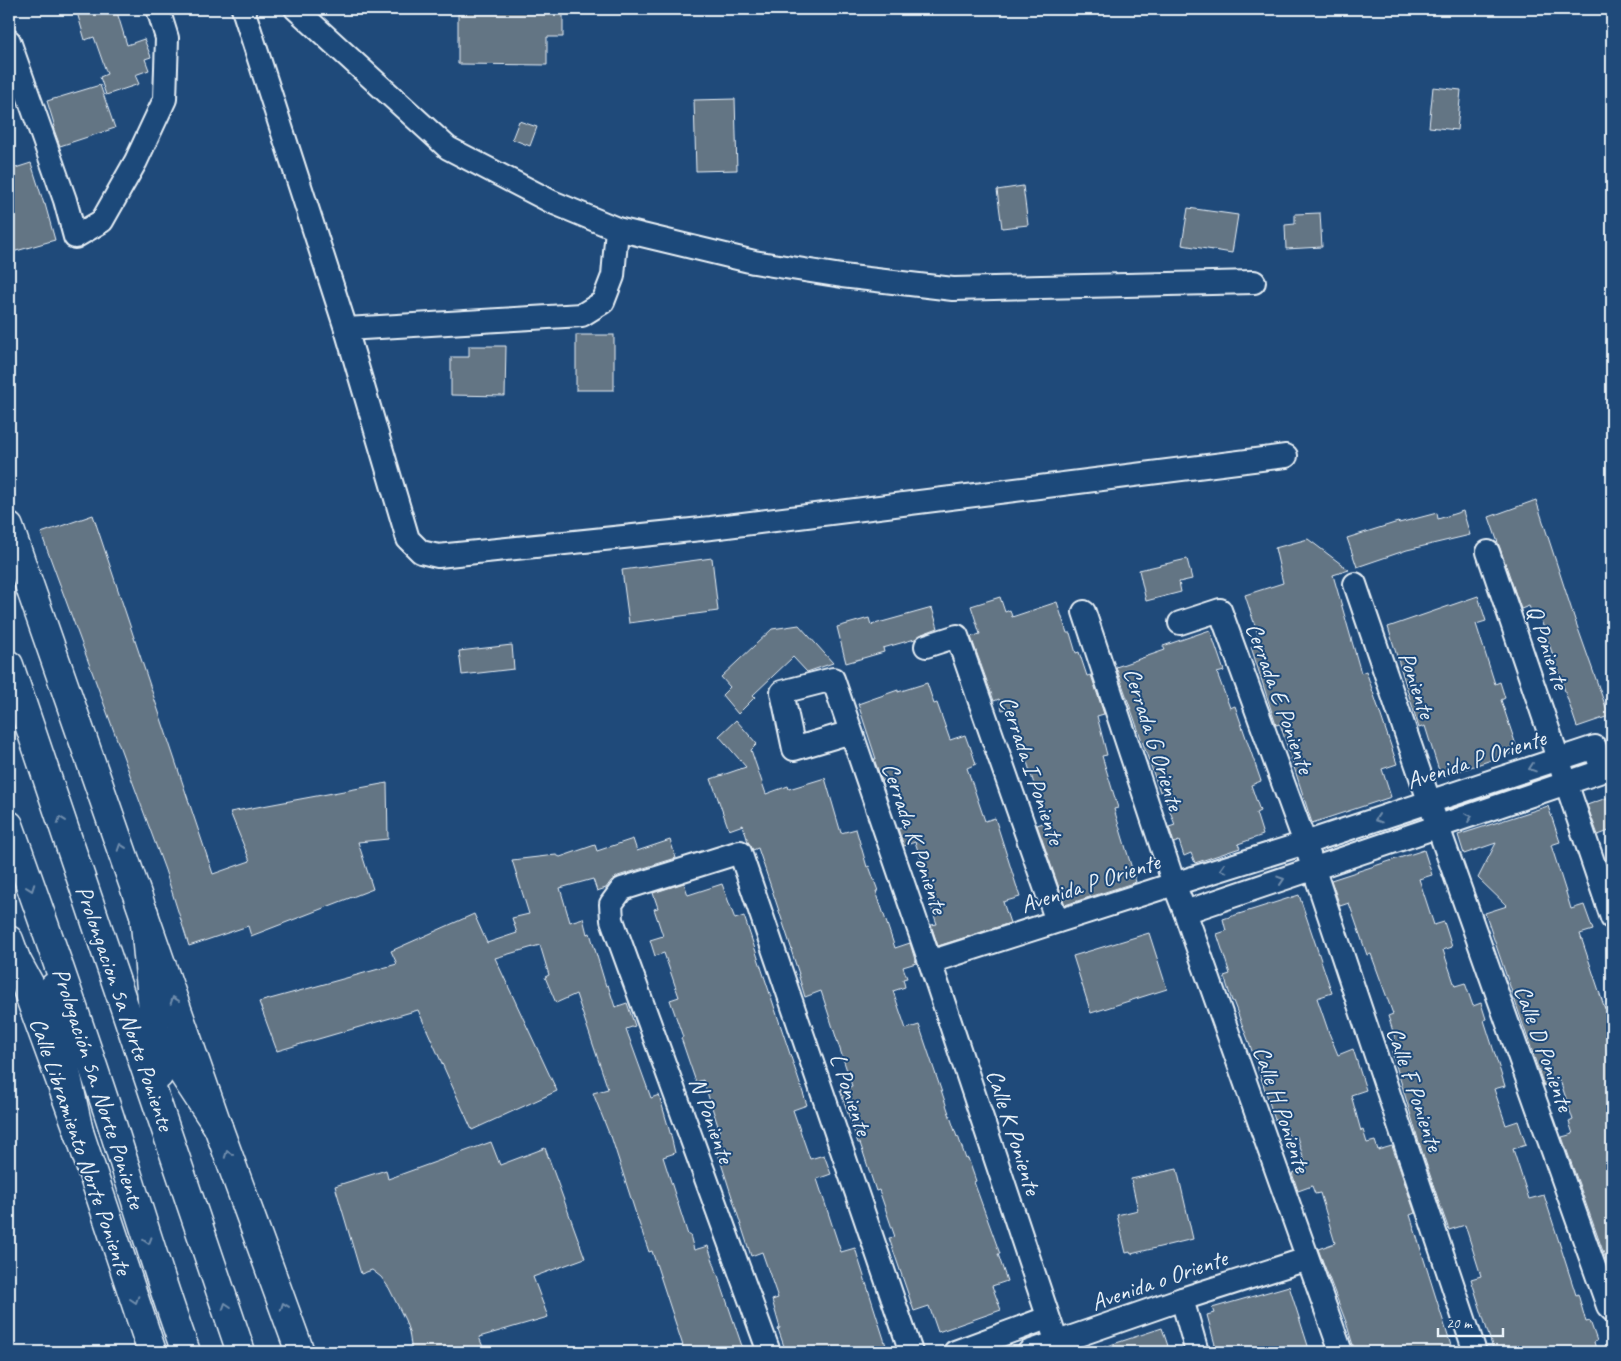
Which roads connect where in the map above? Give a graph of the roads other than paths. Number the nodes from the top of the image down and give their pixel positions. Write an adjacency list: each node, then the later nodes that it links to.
1 (158, 9): 4 (street)
2 (243, 9): 7 (street)
3 (296, 9): 5 (street)
4 (9, 41)
5 (617, 229): 6 (street); 7 (street)
6 (1254, 282)
7 (346, 329): 8 (street)
8 (1286, 456)
9 (9, 527): 27 (main road, one-way to 9)
10 (1488, 552): 17 (street, Q Poniente)
11 (1354, 584): 19 (street, Poniente)
12 (1084, 612): 25 (street, Cerrada G Oriente)
13 (1180, 623): 22 (street, Cerrada E Poniente)
14 (926, 646): 29 (street, Cerrada I Poniente)
15 (9, 665): 33 (main road, Prolongacion 5a Norte Poniente, one-way to 15)
16 (851, 732): 32 (street, Cerrada K Poniente)
17 (1558, 759): 18 (street, Q Poniente); 18 (street, Avenida P Oriente); 19 (street, Avenida P Oriente, one-way to 19)
18 (1567, 784): 21 (street, Avenida P Oriente, one-way to 18); 28 (street, Q Poniente)
19 (1430, 802): 21 (street, Calle D Poniente); 22 (street, Avenida P Oriente, one-way to 22)
20 (9, 825): 30 (main road, Prologación 5a. Norte Poniente, one-way to 30)
21 (1438, 827): 24 (street, Avenida P Oriente); 42 (street, Calle D Poniente)
22 (1305, 843): 24 (street, Calle F Poniente); 25 (street, Avenida P Oriente, one-way to 25)
23 (740, 852): 49 (street, N Poniente); 50 (street, L Poniente)
24 (1314, 870): 26 (street, Avenida P Oriente, one-way to 24); 55 (street, Calle F Poniente)
25 (1174, 884): 26 (street, Calle H Poniente); 29 (street, Avenida P Oriente)
26 (1185, 912): 40 (street, Calle H Poniente)
27 (144, 913): 34 (main road); 38 (main road, one-way to 27)
28 (1612, 918)
29 (1057, 921): 32 (street, Avenida P Oriente)
30 (49, 938): 35 (main road); 36 (main road, Prologación 5a. Norte Poniente)
31 (12, 948): 35 (main road); 39 (main road, Calle Libramiento Norte Poniente)
32 (930, 962): 43 (street, Calle K Poniente)
33 (110, 963): 34 (main road); 37 (main road, Prolongacion 5a Norte Poniente)
34 (155, 1032): 37 (main road); 38 (main road)
35 (59, 1040): 36 (main road); 39 (main road)
36 (110, 1118): 46 (main road, Prologación 5a. Norte Poniente, one-way to 46)
37 (164, 1121): 47 (main road, Prolongacion 5a Norte Poniente, one-way to 37)
38 (218, 1127): 48 (main road, one-way to 38)
39 (79, 1132): 45 (main road, Calle Libramiento Norte Poniente, one-way to 45)
40 (1306, 1259): 41 (street, Avenida o Oriente); 54 (street, Calle H Poniente)
41 (1182, 1299): 44 (street, Avenida o Oriente); 53 (street)
42 (1612, 1310)
43 (1047, 1318): 44 (street, Calle K Poniente); 51 (street)
44 (1058, 1347): 52 (street, Avenida o Oriente)
45 (152, 1352)
46 (186, 1352)
47 (240, 1352)
48 (300, 1352)
49 (769, 1352)
50 (911, 1352)
51 (955, 1352)
52 (1029, 1352)
53 (1197, 1352)
54 (1341, 1352)
55 (1475, 1352)

